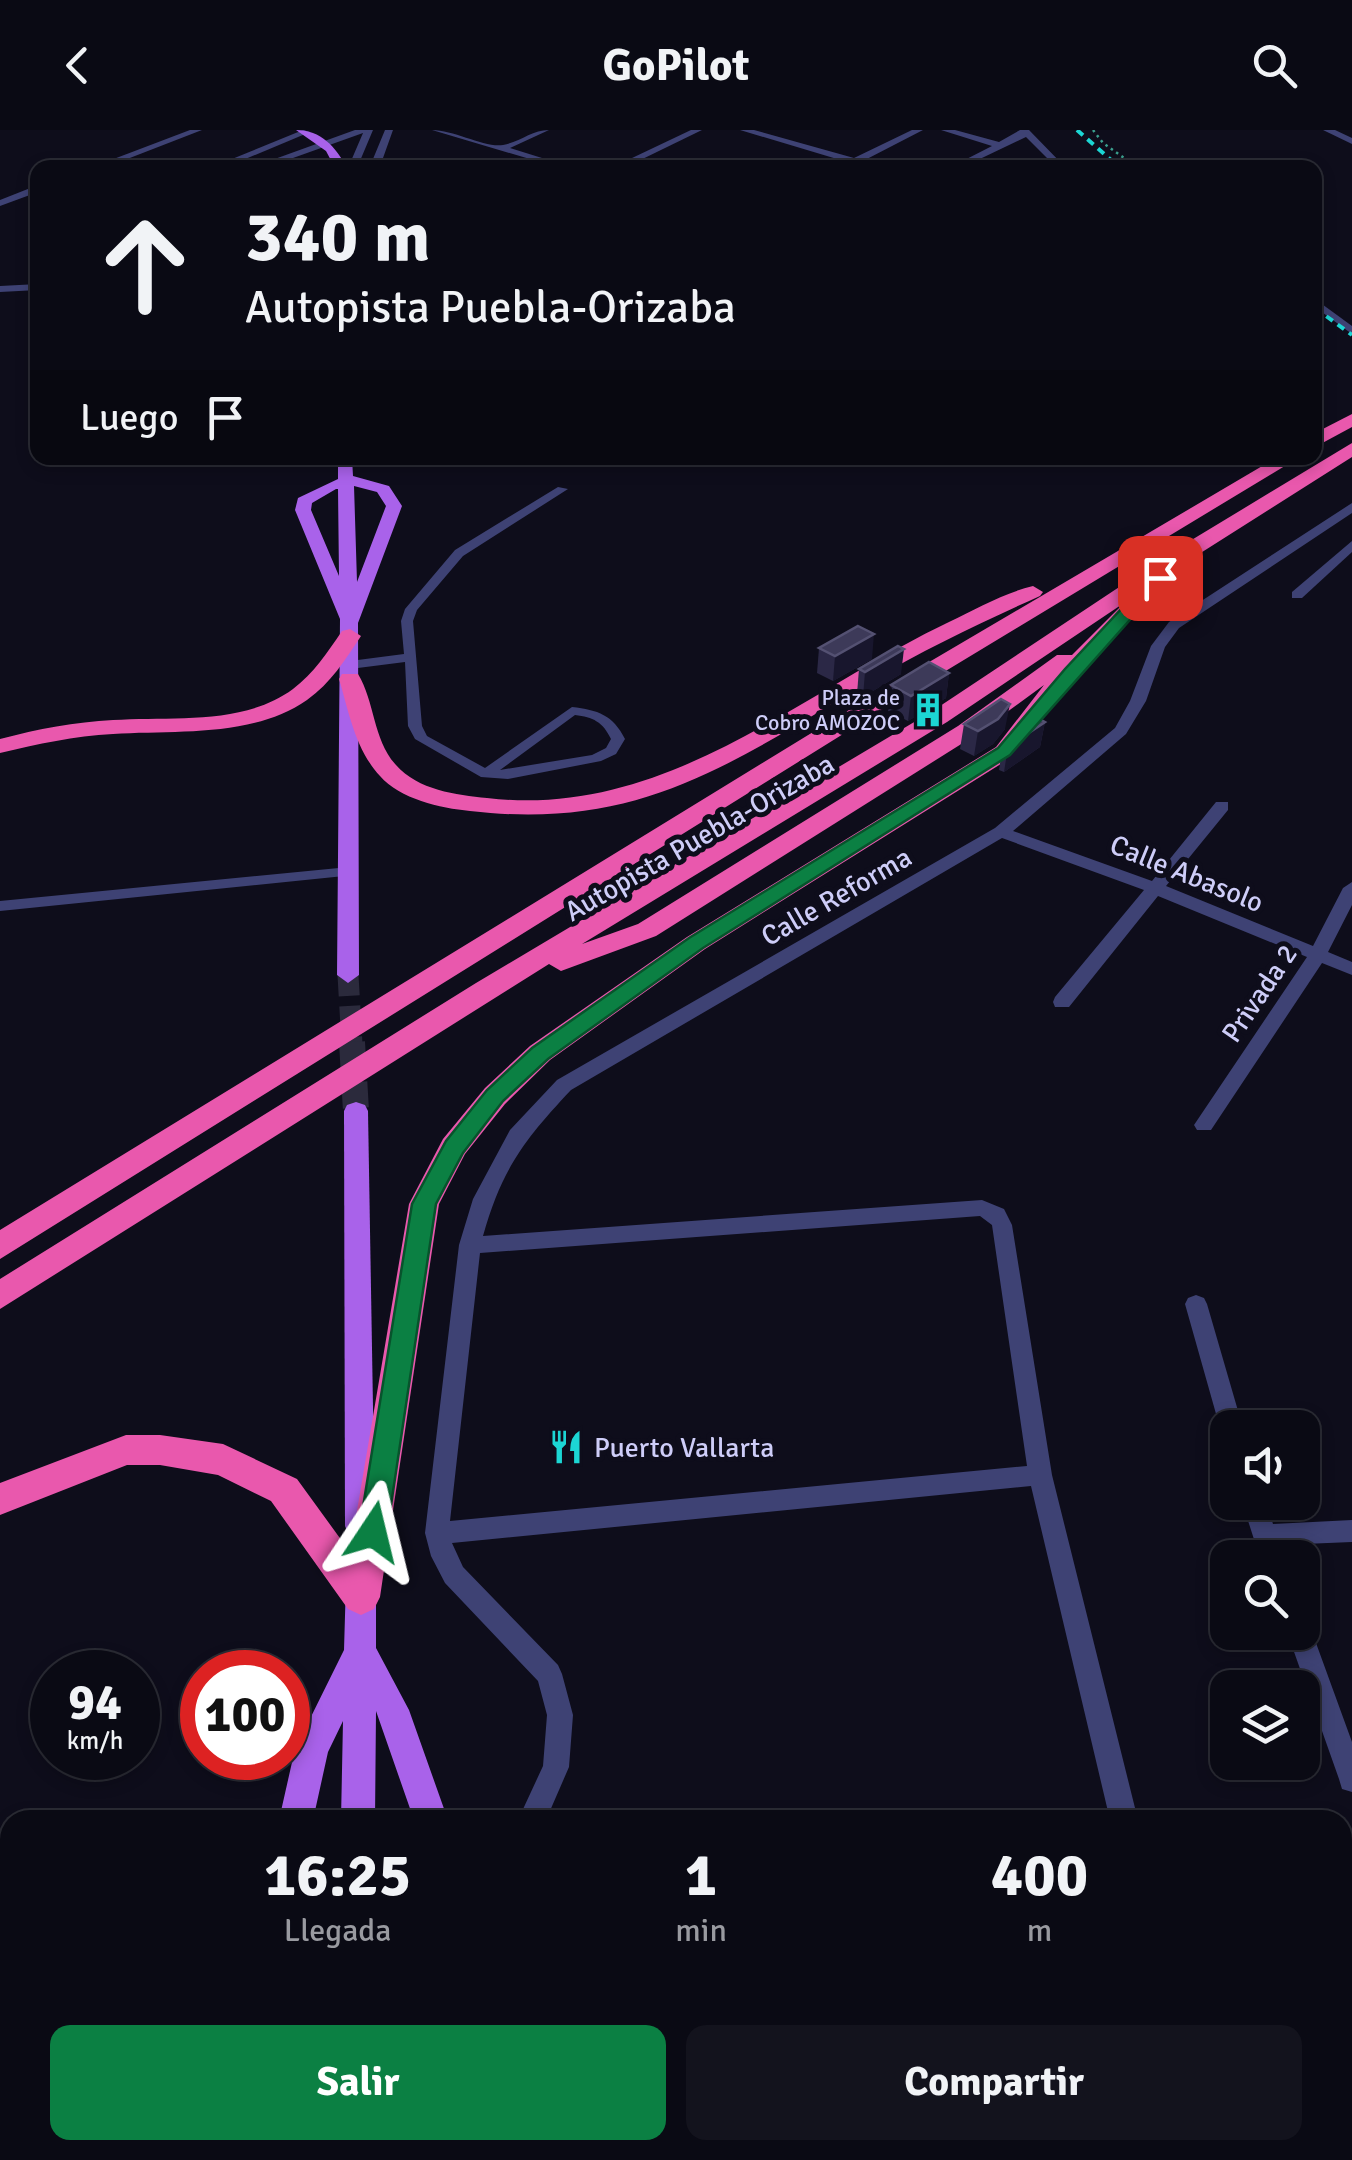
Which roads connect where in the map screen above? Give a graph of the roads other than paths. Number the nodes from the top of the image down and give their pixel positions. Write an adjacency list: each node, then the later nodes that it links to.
1 (198, 130): 22 (street)
2 (367, 130): 16 (street); 18 (street)
3 (388, 130): 20 (street)
4 (436, 130): 19 (street)
5 (546, 130): 19 (street)
6 (698, 130): 28 (street)
7 (744, 130): 14 (street)
8 (806, 130): 14 (street)
9 (919, 130): 30 (street)
10 (945, 130): 17 (street)
11 (1327, 130): 15 (street)
12 (304, 131): 16 (main road); 23 (street)
13 (1025, 131): 17 (street); 21 (street)
14 (781, 141): 29 (street)
15 (1352, 141)
16 (320, 142): 24 (street); 25 (main road)
17 (1000, 144): 31 (street)
18 (362, 145): 20 (street); 26 (street)
19 (503, 148): 27 (street)
20 (380, 159)
21 (1052, 159)
22 (116, 160)
23 (233, 160)
24 (274, 160)
25 (337, 160)
26 (355, 160)
27 (547, 160)
28 (632, 160)
29 (851, 160)
30 (857, 160)
31 (969, 160)
32 (30, 191): 33 (street)
33 (0, 203)
34 (30, 288): 35 (street)
35 (0, 290)
36 (1322, 307): 38 (street)
37 (1322, 325): 39 (street)
38 (1352, 331)
39 (1352, 346)
40 (1352, 419): 41 (highway)
41 (1322, 438)
42 (1352, 450): 50 (highway, Autopista Puebla-Orizaba)
43 (345, 465): 45 (main road)
44 (1276, 465): 48 (highway, Autopista Puebla-Orizaba)
45 (345, 482): 52 (main road); 52 (main road); 52 (main road)
46 (562, 489): 53 (lane)
47 (1352, 507): 59 (street, Calle Reforma)
48 (1180, 523): 54 (highway); 63 (highway, Autopista Puebla-Orizaba); 63 (highway, Autopista Puebla-Orizaba)
49 (1352, 545): 51 (street)
50 (1182, 554): 55 (highway, Autopista Puebla-Orizaba); 65 (highway, Autopista Puebla-Orizaba); 69 (highway, Autopista Puebla-Orizaba)
51 (1297, 595)
52 (350, 629): 54 (main road); 56 (highway)
53 (410, 657): 54 (lane); 57 (lane)
54 (350, 672): 60 (main road)
55 (1071, 672): 65 (highway, Autopista Puebla-Orizaba); 83 (highway)
56 (0, 746)
57 (486, 774): 57 (lane)
58 (1222, 806): 61 (street)
59 (1000, 832): 61 (street, Calle Abasolo); 74 (street, Calle Reforma)
60 (348, 872): 64 (lane); 68 (main road)
61 (1154, 888): 66 (street, Calle Abasolo); 70 (street)
62 (1352, 888): 66 (street, Privada 2)
63 (551, 904): 73 (highway, Autopista Puebla-Orizaba)
64 (0, 906)
65 (647, 930): 69 (highway, Autopista Puebla-Orizaba)
66 (1318, 955): 67 (street, Calle Abasolo); 72 (street, Privada 2)
67 (1352, 969)
68 (348, 975)
69 (486, 990): 75 (highway, Autopista Puebla-Orizaba)
70 (1062, 1002)
71 (356, 1111): 83 (main road)
72 (1204, 1125)
73 (0, 1246)
74 (470, 1246): 78 (street); 81 (street, Calle Reforma)
75 (0, 1296)
76 (1196, 1304): 77 (street)
77 (1227, 1410)
78 (1040, 1475): 81 (street); 91 (street)
79 (0, 1499): 83 (highway)
80 (1352, 1531): 82 (street)
81 (437, 1533): 90 (street, Calle Reforma)
82 (1302, 1540)
83 (361, 1597): 85 (main road)
84 (1305, 1650): 86 (street)
85 (360, 1652): 87 (main road); 88 (main road); 89 (main road)
86 (1352, 1779)
87 (298, 1810)
88 (358, 1810)
89 (427, 1810)
90 (537, 1810)
91 (1122, 1810)

